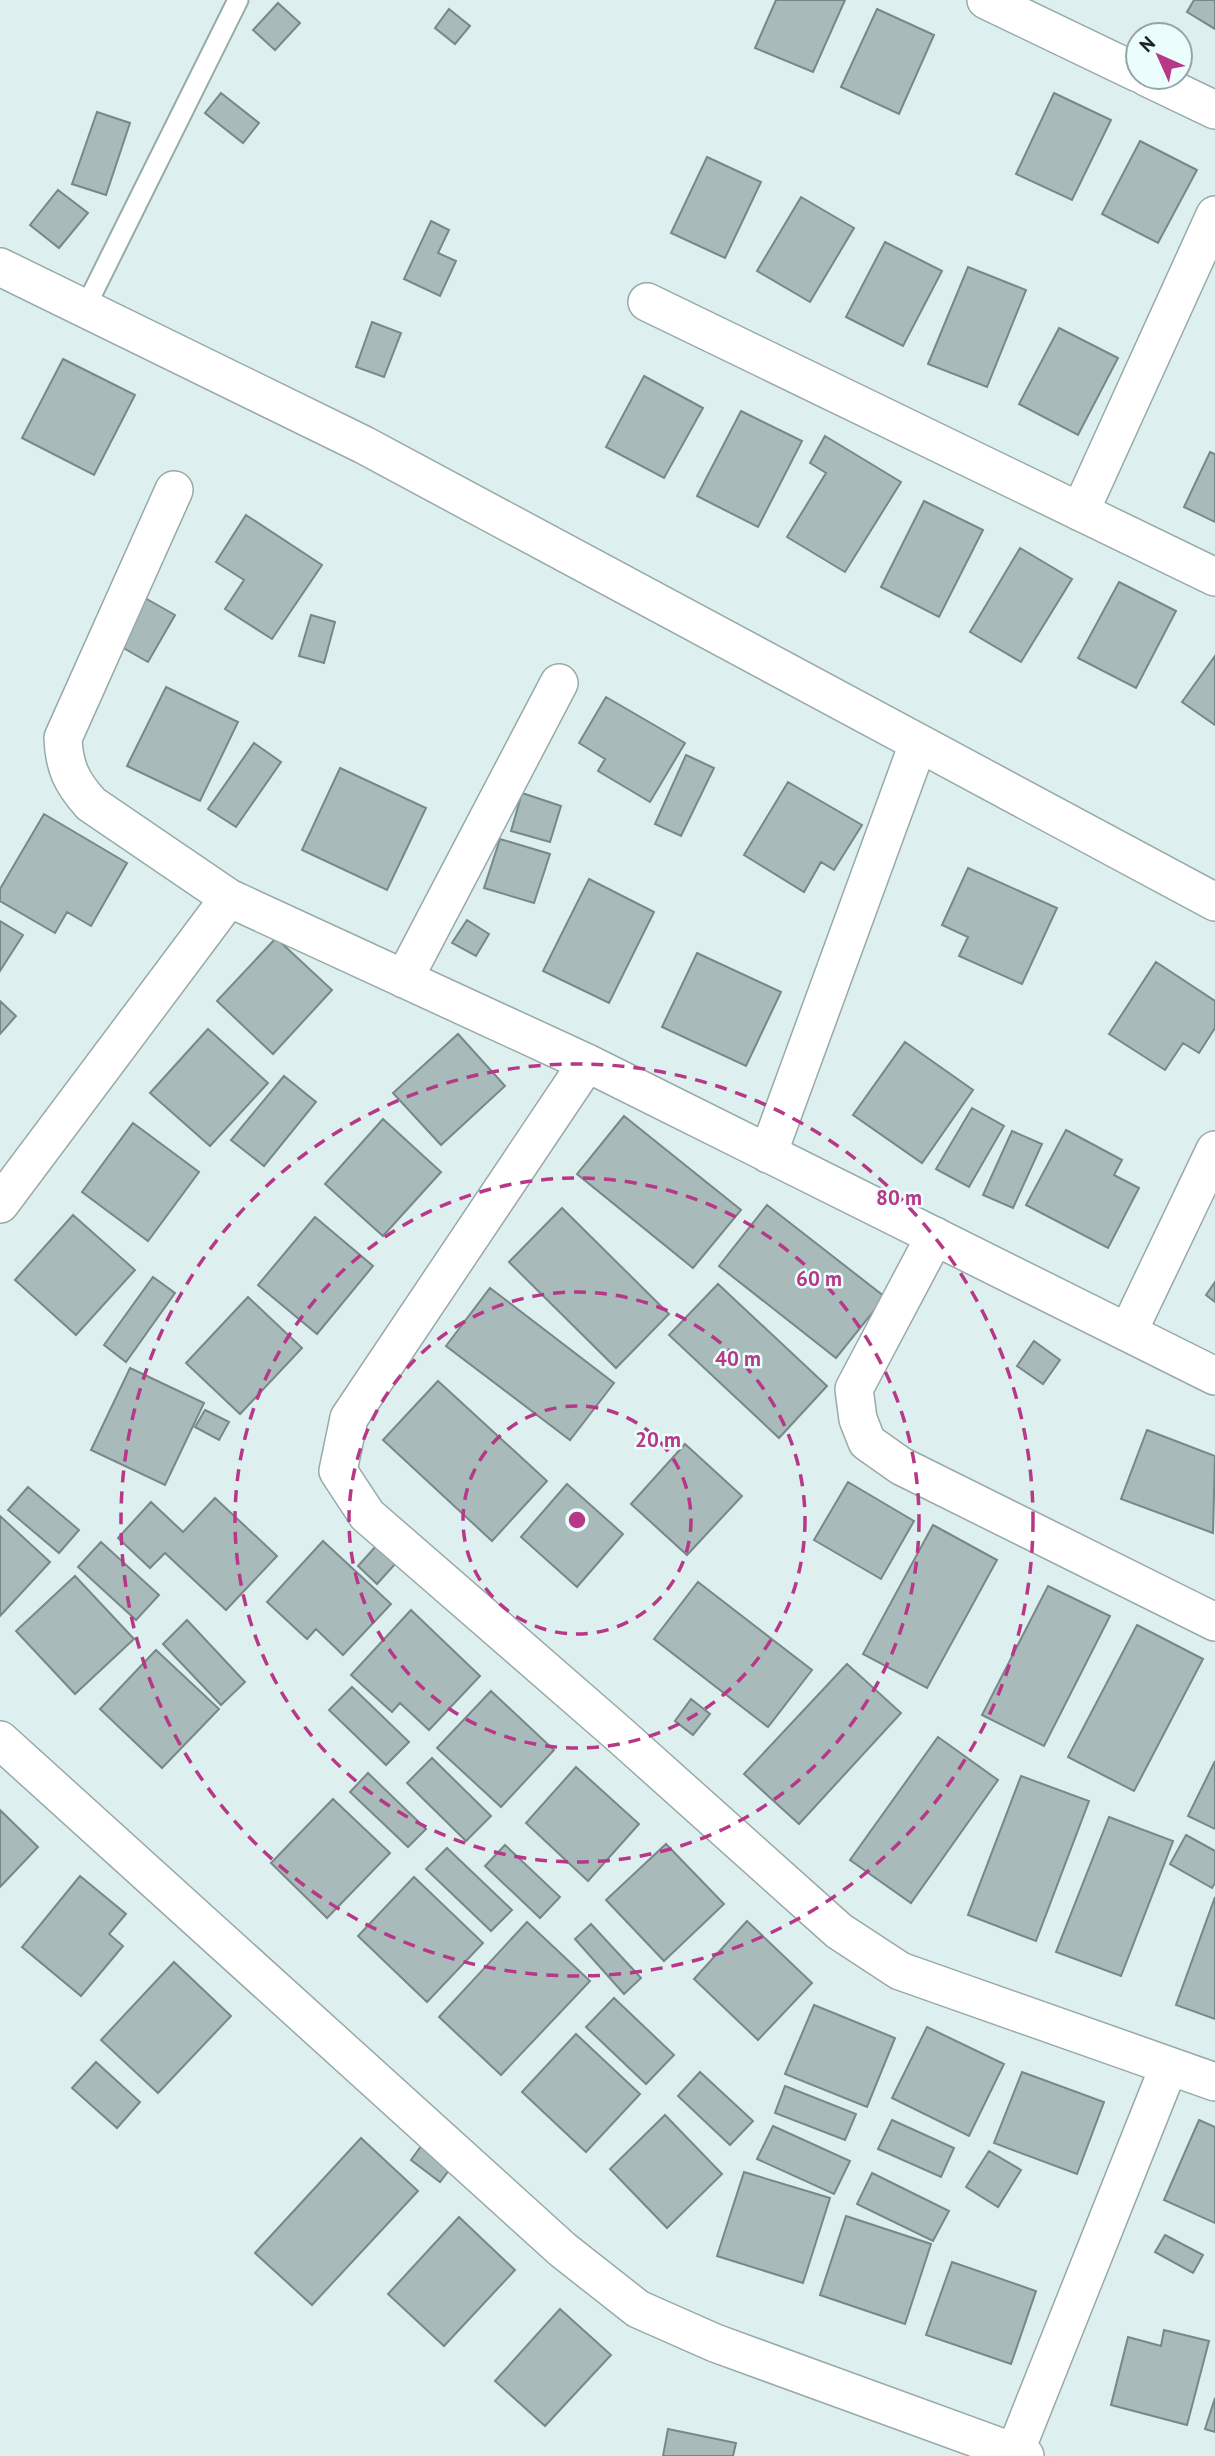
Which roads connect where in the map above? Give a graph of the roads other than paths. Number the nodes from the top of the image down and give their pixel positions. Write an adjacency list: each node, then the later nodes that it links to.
1 (238, 0): 9 (lane)
2 (986, 0): 3 (street)
3 (1124, 66)
4 (1175, 91): 5 (street)
5 (1215, 110)
6 (1215, 215): 11 (street)
7 (0, 267): 9 (street)
8 (646, 302): 11 (street)
9 (85, 309): 14 (street)
10 (174, 490): 15 (street)
11 (1080, 512): 12 (street)
12 (1215, 577)
13 (559, 683): 17 (street)
14 (918, 744): 16 (street); 20 (street)
15 (229, 898): 17 (street); 21 (street)
16 (1215, 902)
17 (404, 979): 18 (street)
18 (587, 1063): 20 (street); 27 (street)
19 (1215, 1150): 23 (street)
20 (768, 1154): 22 (street)
21 (0, 1204)
22 (935, 1236): 23 (street); 25 (street)
23 (1128, 1332): 24 (street)
24 (1215, 1376)
25 (1215, 1622)
26 (0, 1740): 29 (street)
27 (1169, 2066): 28 (street); 29 (street)
28 (1215, 2082)
29 (1020, 2454)

